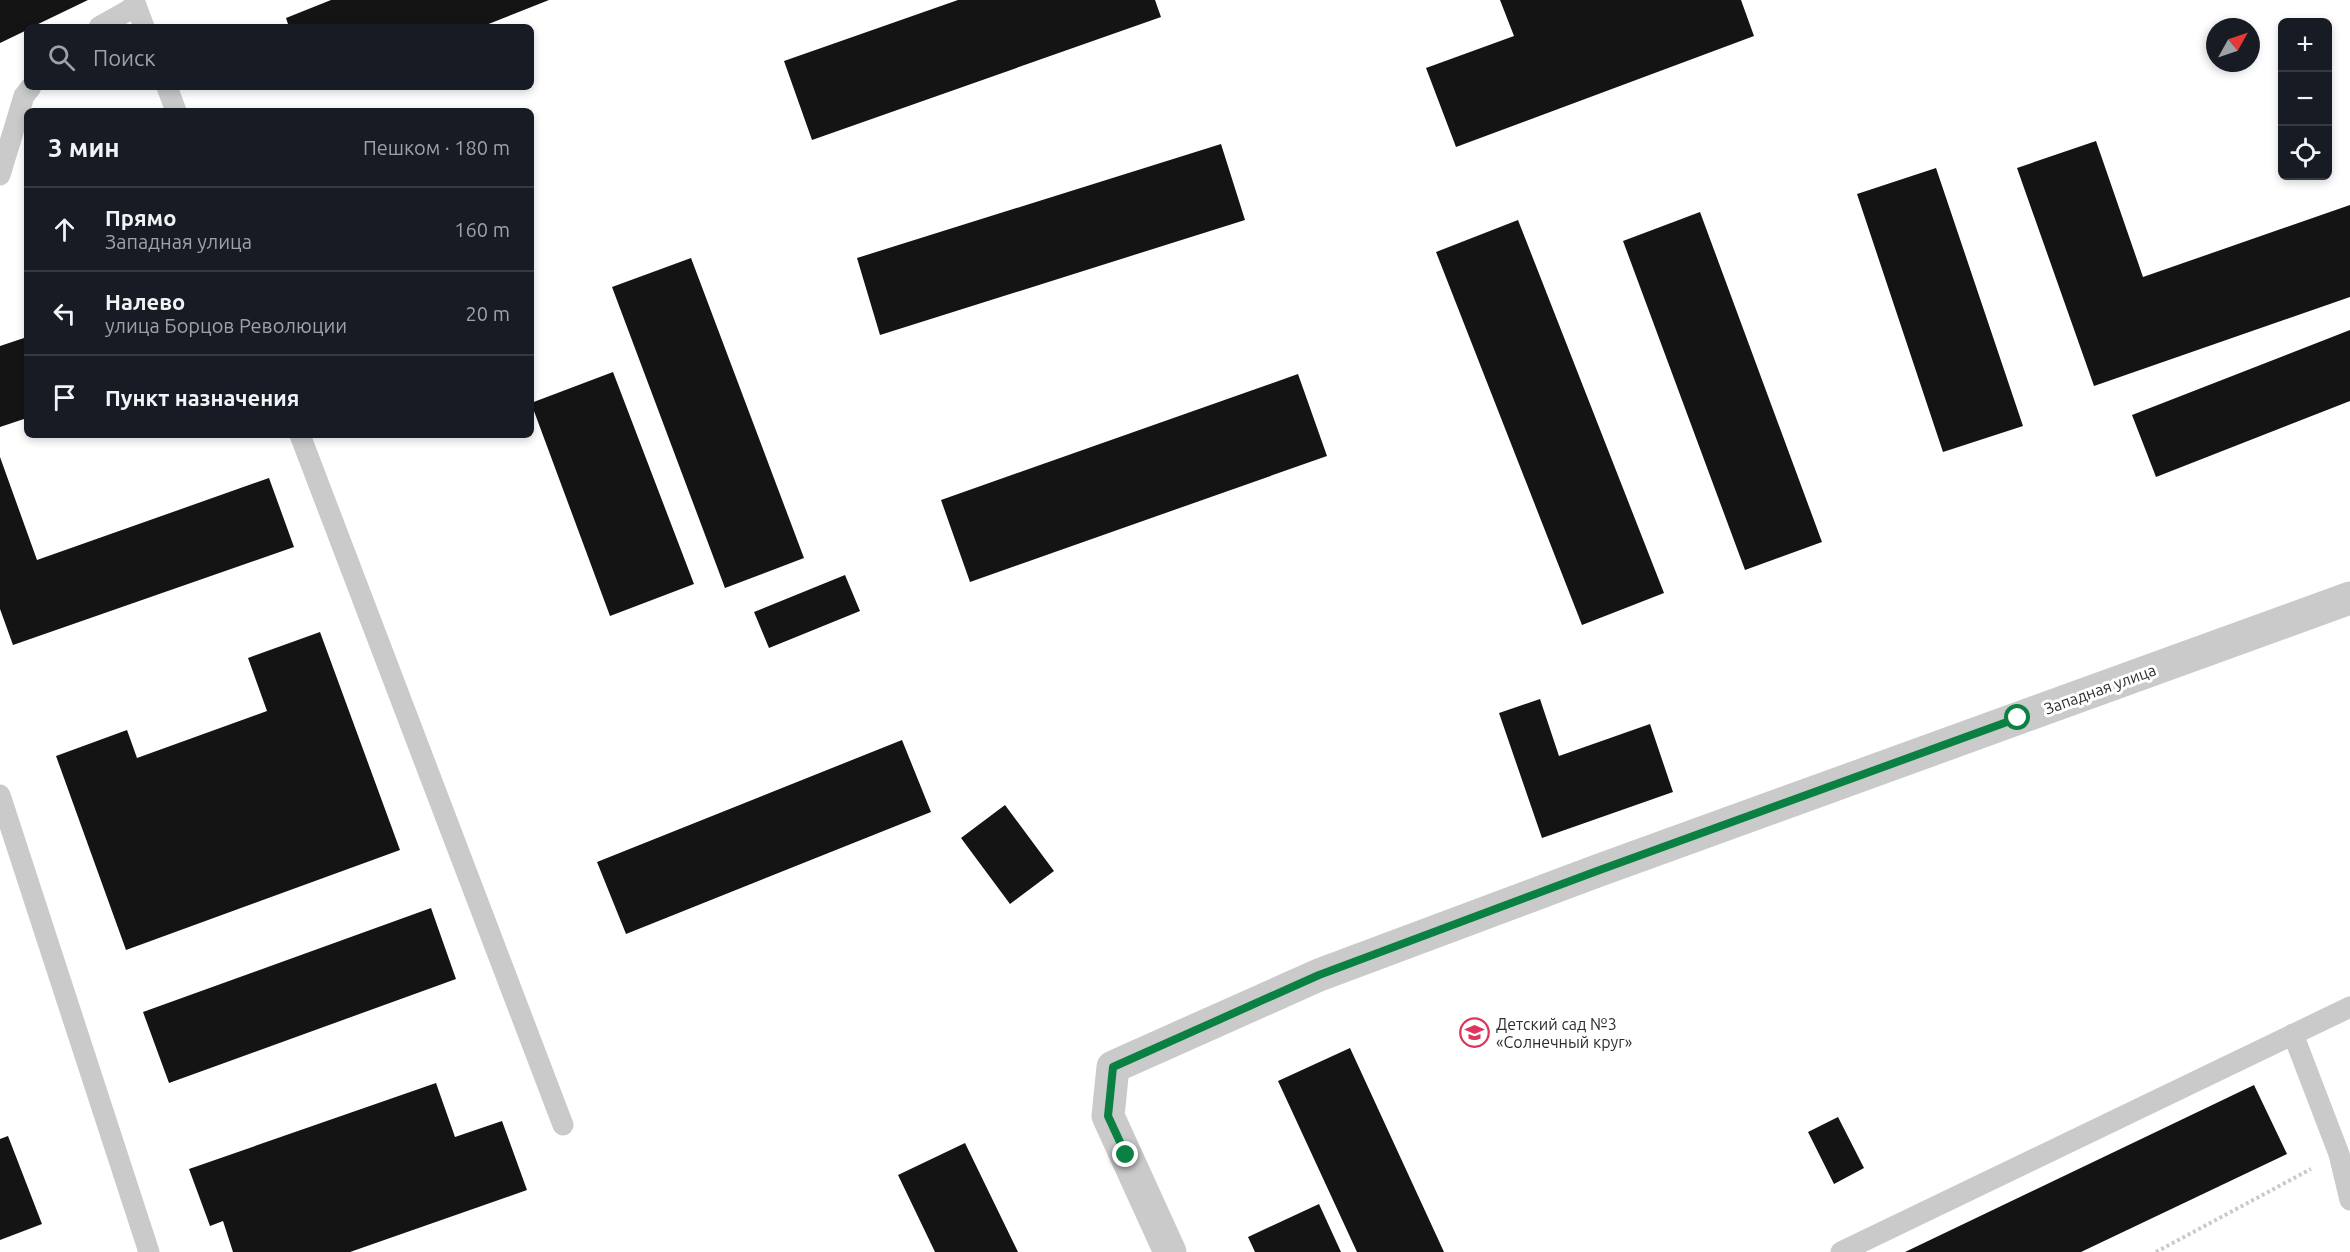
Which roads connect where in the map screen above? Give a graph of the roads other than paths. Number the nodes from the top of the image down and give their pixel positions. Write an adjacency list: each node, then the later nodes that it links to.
1 (135, 3): 2 (lane); 3 (lane)
2 (104, 24)
3 (143, 24)
4 (29, 90): 7 (lane)
5 (168, 90): 6 (lane)
6 (175, 108)
7 (0, 175)
8 (301, 438): 13 (lane)
9 (2350, 598): 16 (street, Западная улица)
10 (0, 795): 15 (lane)
11 (2350, 1007): 12 (lane)
12 (2293, 1034): 14 (lane); 17 (lane)
13 (563, 1125)
14 (2350, 1200)
15 (149, 1252)
16 (1170, 1252)
17 (1841, 1252)

